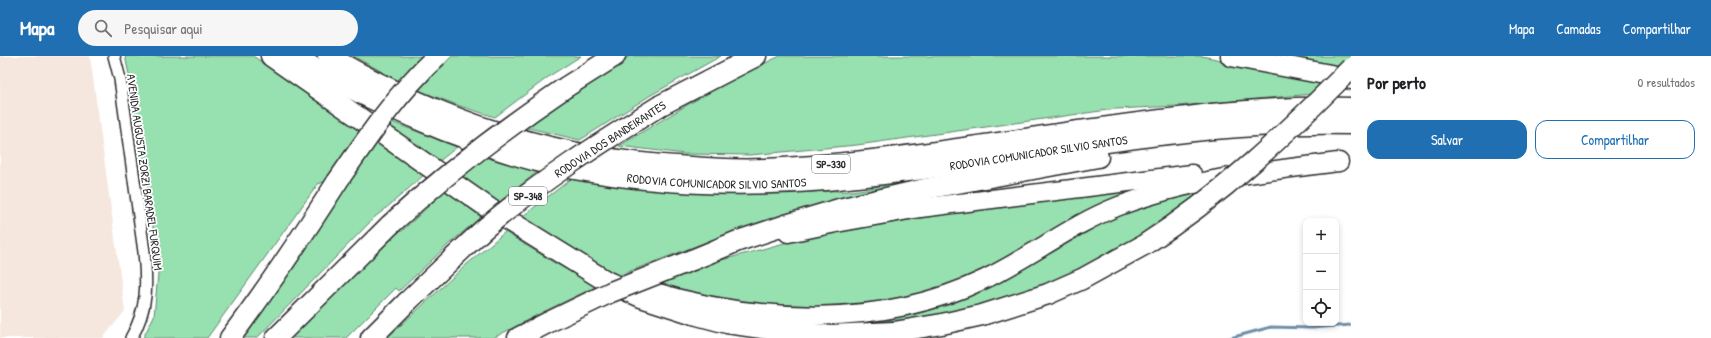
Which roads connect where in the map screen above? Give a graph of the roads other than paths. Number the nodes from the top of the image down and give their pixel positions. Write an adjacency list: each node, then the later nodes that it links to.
1 (114, 56): 17 (street, AVENIDA AUGUSTA ZORZI BARADEL FURQUIM)
2 (272, 56): 15 (highway)
3 (295, 56): 12 (highway, RODOVIA COMUNICADOR SILVIO SANTOS / SP-330)
4 (328, 56): 11 (highway, RODOVIA COMUNICADOR SILVIO SANTOS / SP-330)
5 (437, 56): 18 (highway, bridge)
6 (615, 56): 19 (highway, bridge)
7 (756, 56): 20 (highway, RODOVIA DOS BANDEIRANTES / SP-348, bridge)
8 (1231, 56): 10 (highway)
9 (1351, 68): 15 (highway, bridge)
10 (1351, 79)
11 (1351, 108)
12 (1309, 124): 13 (highway, RODOVIA COMUNICADOR SILVIO SANTOS / SP-330); 16 (highway)
13 (1351, 124)
14 (1345, 162): 15 (highway); 16 (highway)
15 (563, 255)
16 (694, 259): 21 (highway, bridge)
17 (131, 338)
18 (230, 338)
19 (276, 338)
20 (371, 338)
21 (518, 338)

